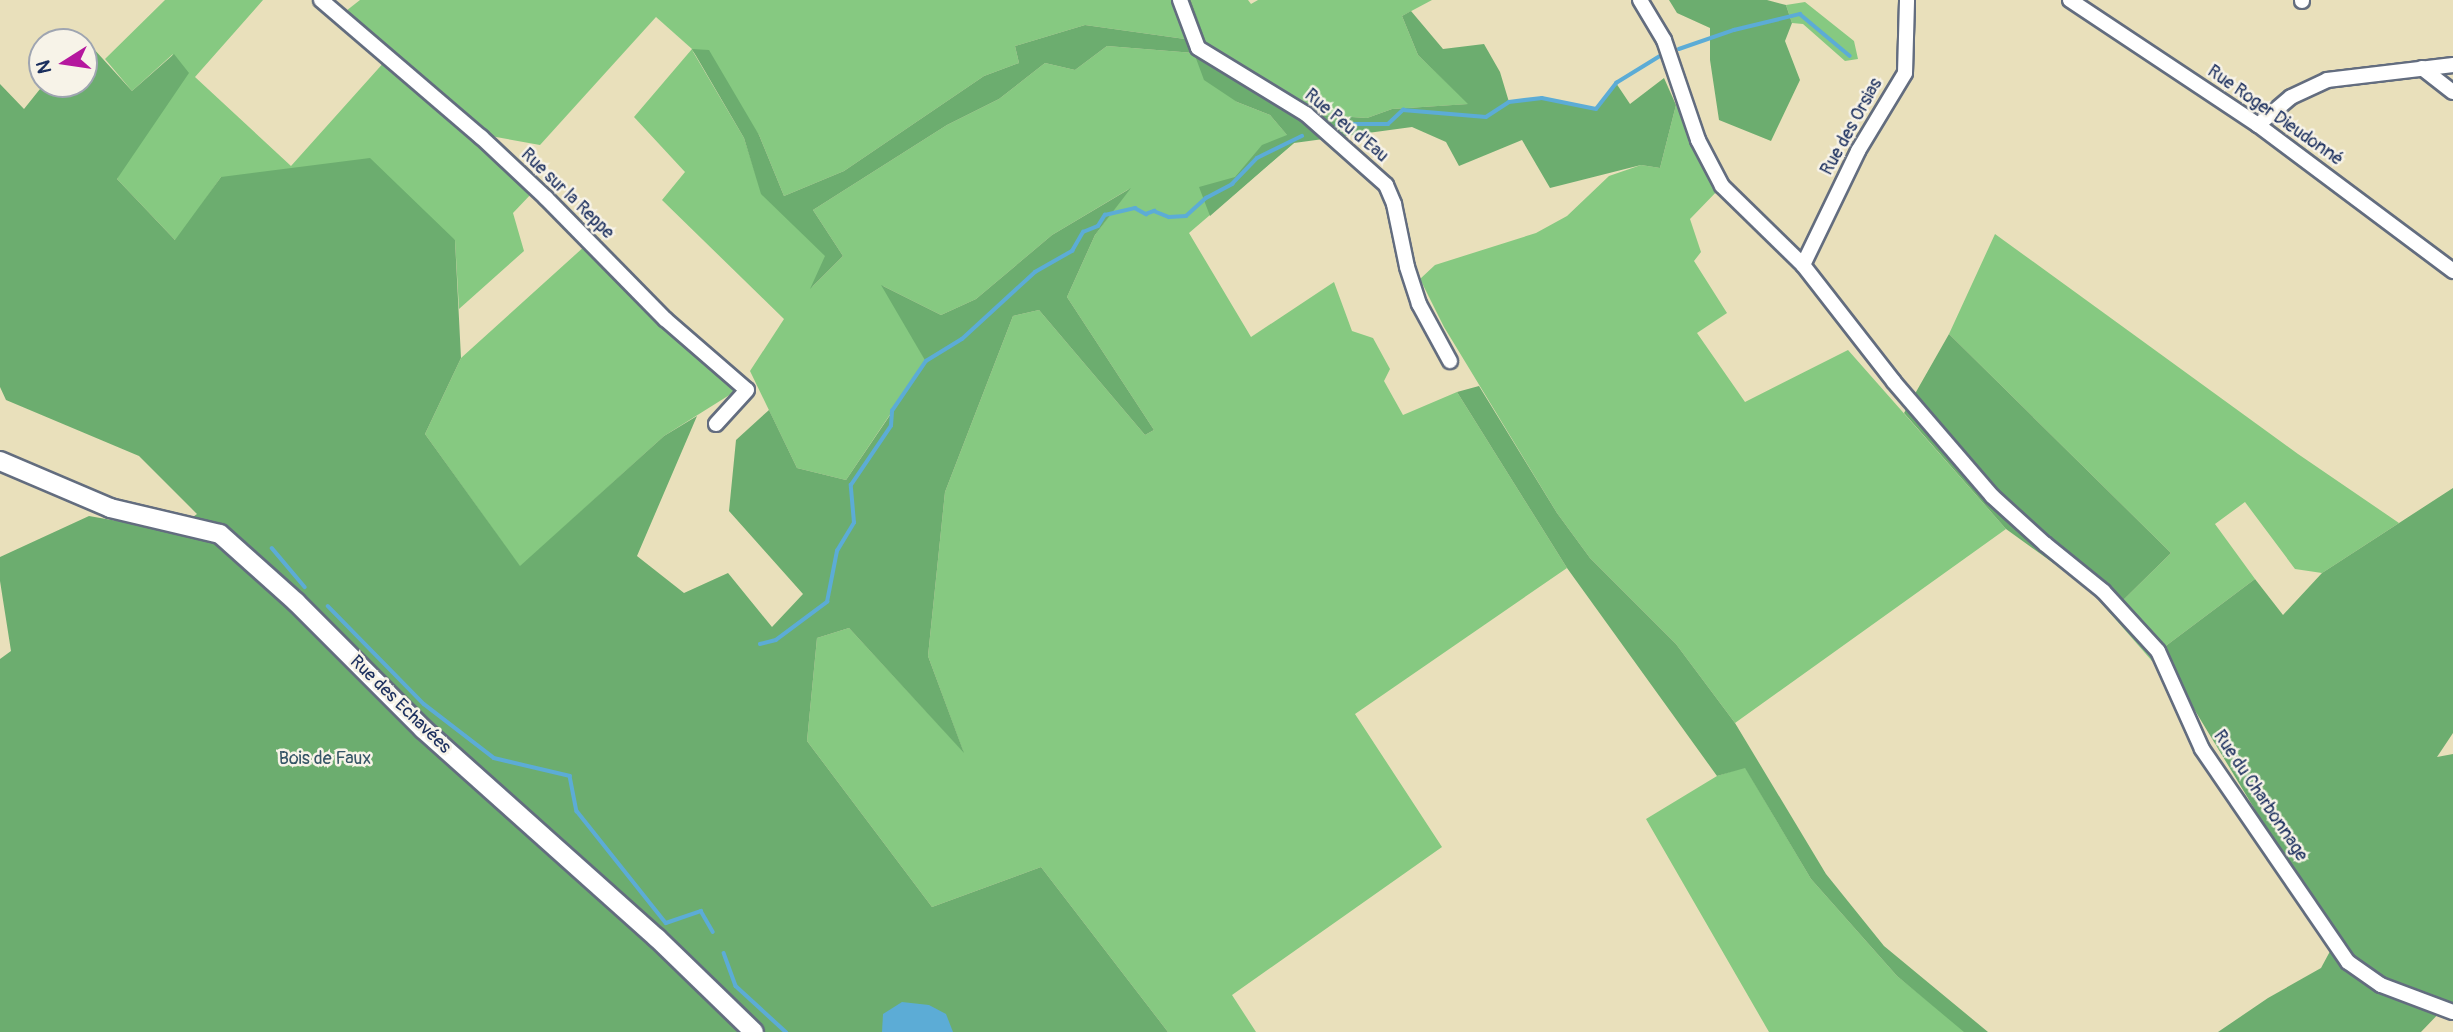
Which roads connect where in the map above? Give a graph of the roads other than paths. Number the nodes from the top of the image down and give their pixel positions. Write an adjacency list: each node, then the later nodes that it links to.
1 (321, 0): 13 (street, Rue sur la Reppe)
2 (1180, 0): 12 (street, Rue Peu d'Eau)
3 (1640, 0): 10 (street)
4 (1907, 0): 10 (street, Rue des Orsias)
5 (2070, 0): 9 (street, Rue Roger Dieudonné)
6 (2453, 65): 7 (street)
7 (2422, 68): 8 (street); 9 (street)
8 (2453, 92)
9 (2258, 125): 11 (street, Rue Roger Dieudonné)
10 (1803, 265): 15 (street, Rue du Charbonnage)
11 (2453, 271)
12 (1450, 361)
13 (716, 424)
14 (0, 461): 16 (street, Rue des Echavées)
15 (2453, 1012)
16 (754, 1032)

